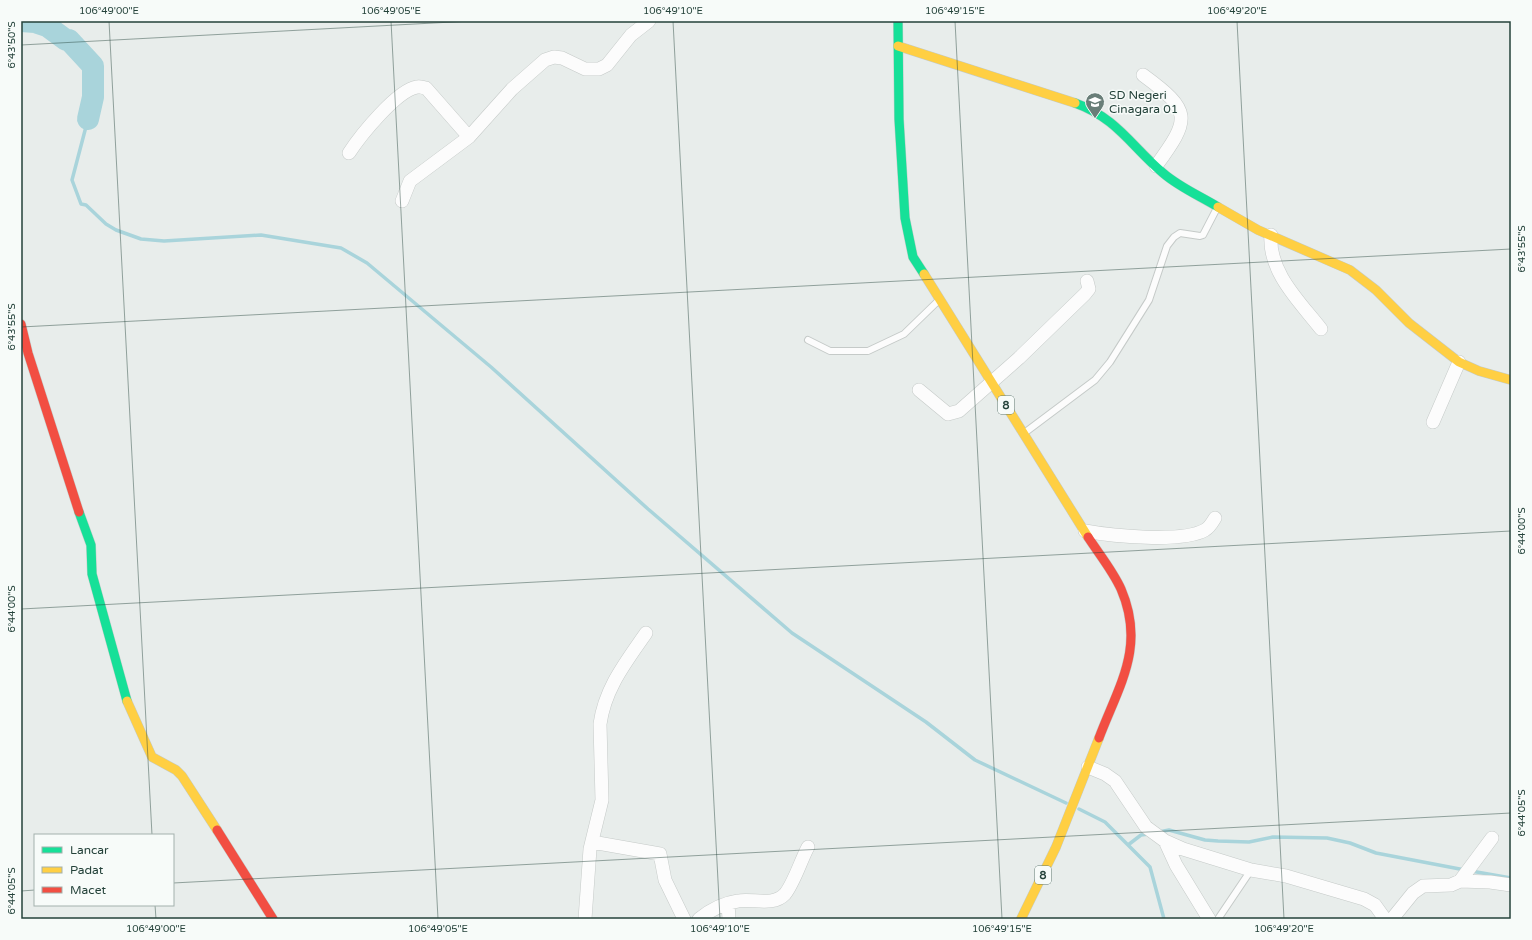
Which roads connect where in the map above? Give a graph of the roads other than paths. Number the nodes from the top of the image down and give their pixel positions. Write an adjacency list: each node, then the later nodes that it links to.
1 (648, 21): 5 (street)
2 (898, 21): 3 (main road, 8)
3 (898, 46): 7 (main road); 12 (main road, 8)
4 (1143, 76): 7 (street)
5 (469, 137): 6 (street); 8 (street)
6 (349, 153)
7 (1156, 166): 9 (main road)
8 (402, 201)
9 (1218, 207): 10 (main road); 21 (lane)
10 (1271, 235): 14 (street); 16 (main road)
11 (1087, 282): 18 (street)
12 (939, 300): 15 (lane); 18 (main road, 8)
13 (21, 324): 34 (main road)
14 (1321, 329)
15 (808, 340)
16 (1459, 362): 17 (main road); 20 (street)
17 (1511, 380)
18 (991, 382): 19 (street); 21 (main road, 8)
19 (919, 390)
20 (1433, 422)
21 (1024, 433): 23 (main road, 8)
22 (1215, 518): 23 (street)
23 (1085, 531): 25 (main road, 8)
24 (646, 633): 28 (street)
25 (1087, 771): 27 (street); 39 (main road, 8)
26 (1492, 838): 31 (street)
27 (1165, 841): 30 (street); 40 (street)
28 (592, 842): 35 (street); 36 (street)
29 (808, 847): 33 (street)
30 (1251, 870): 41 (lane); 42 (street)
31 (1463, 876): 32 (street); 43 (street)
32 (1511, 885)
33 (728, 904): 37 (street); 38 (street)
34 (273, 919)
35 (585, 919)
36 (684, 919)
37 (699, 919)
38 (729, 919)
39 (1021, 919)
40 (1208, 919)
41 (1218, 919)
42 (1385, 919)
43 (1392, 919)

